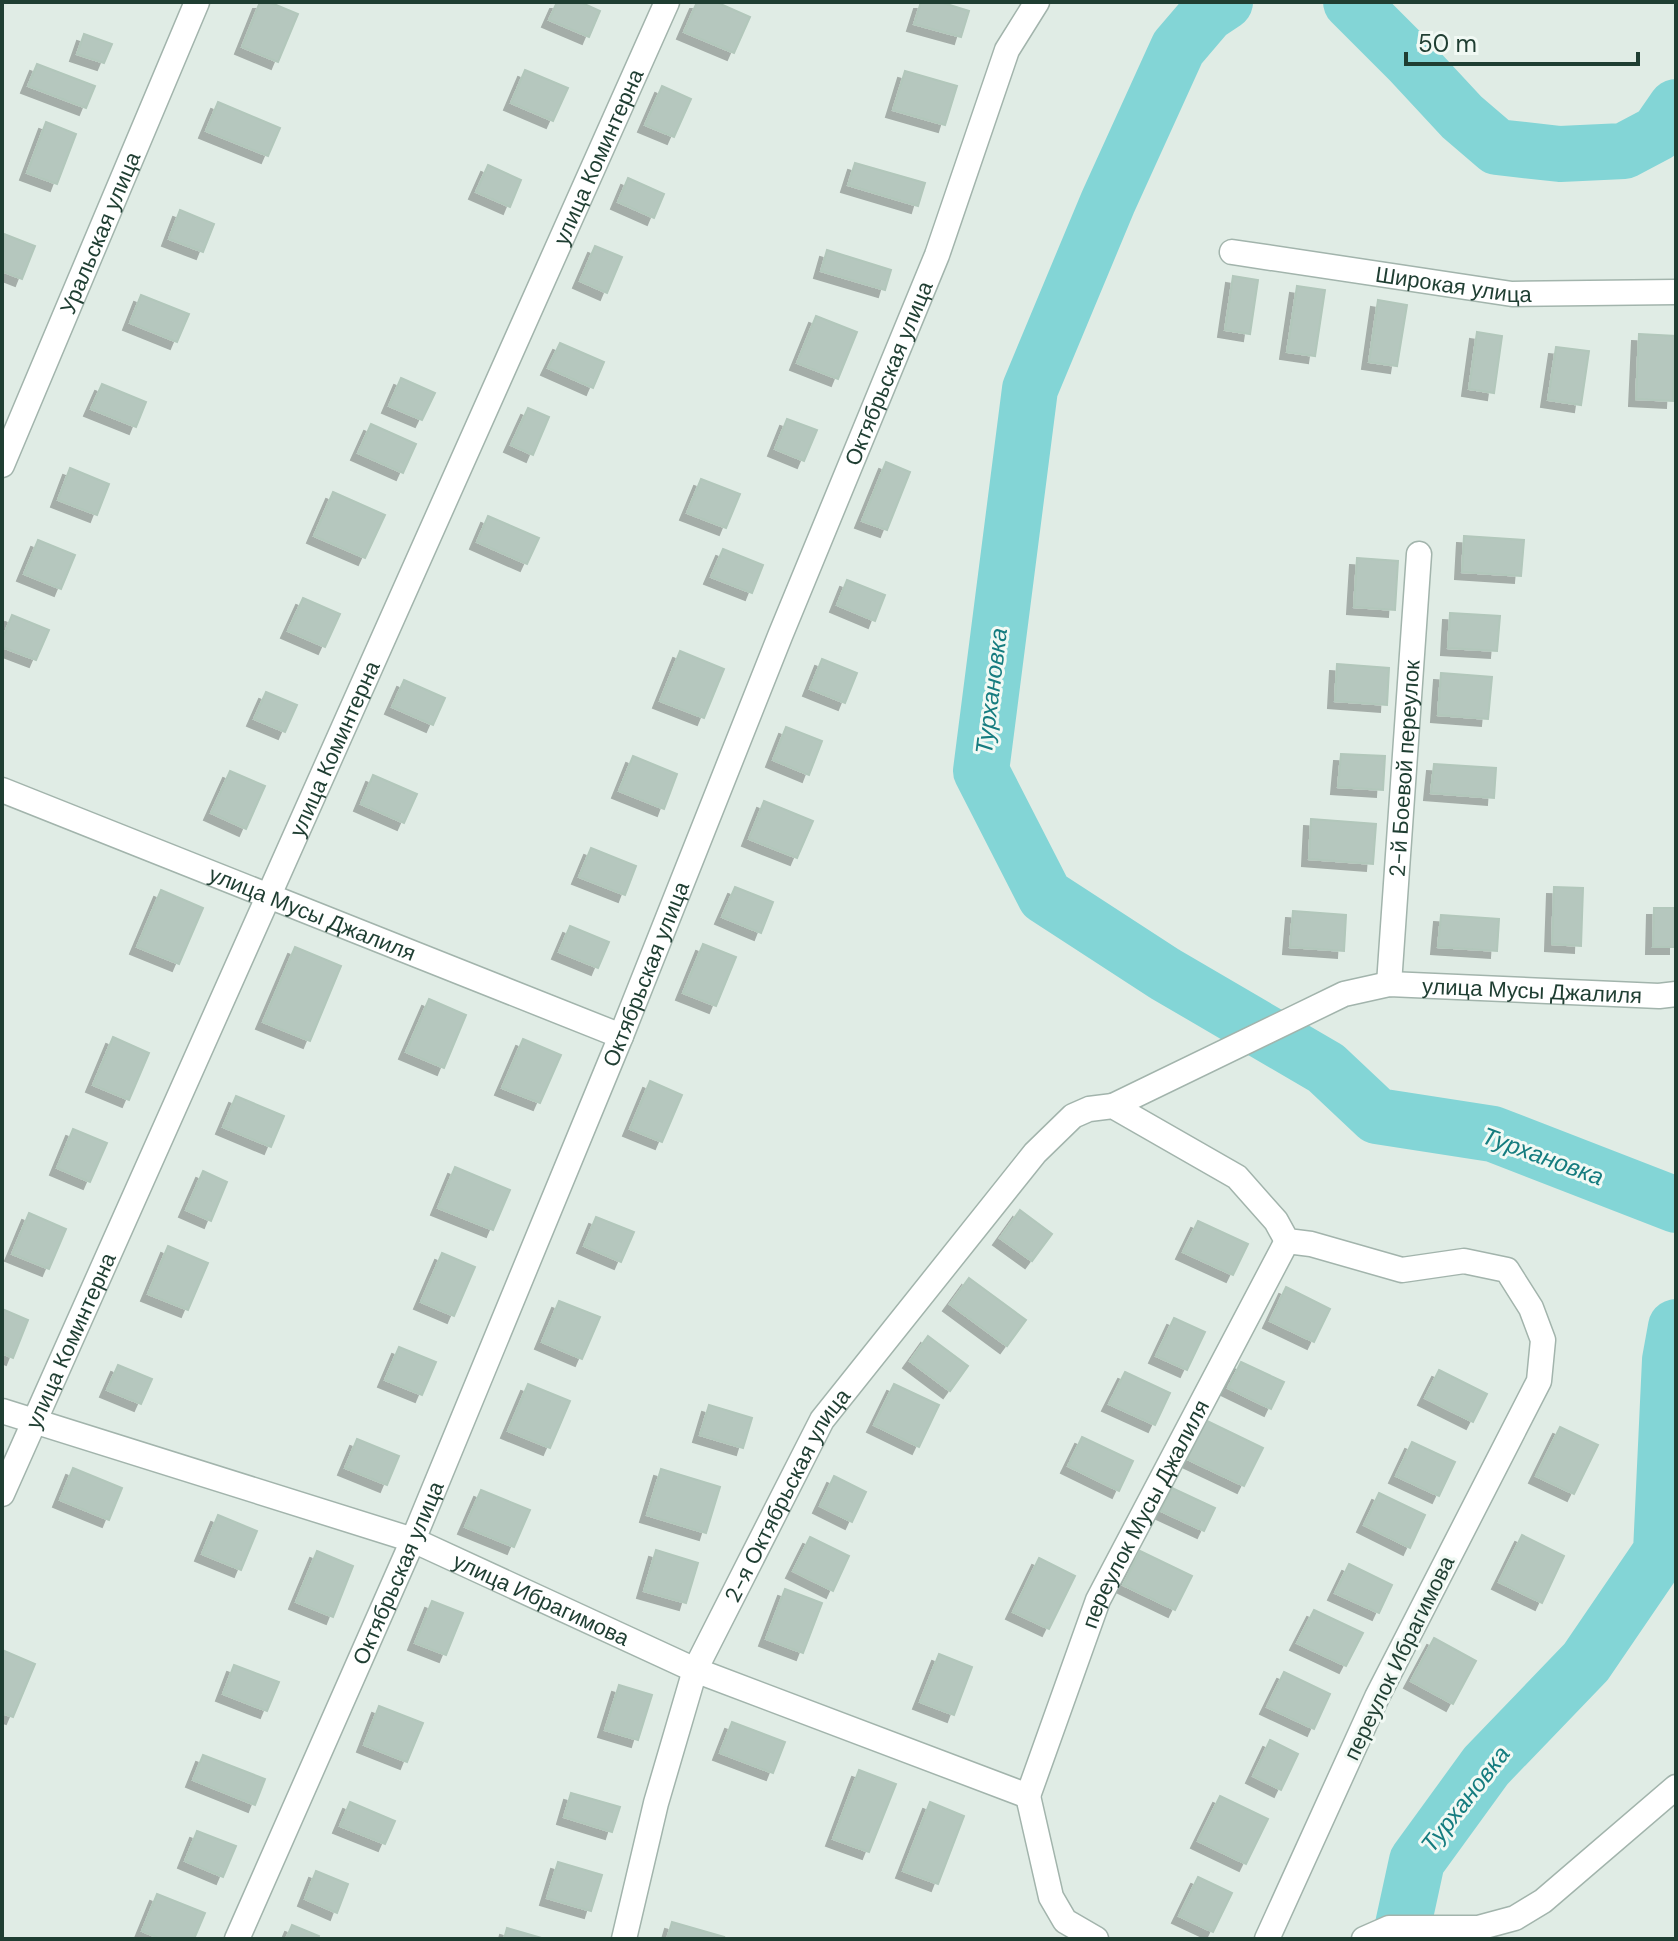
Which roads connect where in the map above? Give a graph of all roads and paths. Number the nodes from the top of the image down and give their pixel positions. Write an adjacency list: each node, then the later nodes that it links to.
1 (197, 2): 6 (street, Уральская улица)
2 (667, 2): 9 (street, улица Коминтерна)
3 (1037, 2): 12 (street, Октябрьская улица)
4 (1232, 252): 5 (street, Широкая улица)
5 (1676, 292)
6 (2, 465)
7 (1419, 554): 10 (street, 2-й Боевой переулок)
8 (2, 790): 9 (street, улица Мусы Джалиля)
9 (268, 894): 12 (street, улица Мусы Джалиля); 17 (street, улица Коминтерна)
10 (1389, 984): 11 (street, улица Мусы Джалиля); 13 (street, улица Мусы Джалиля)
11 (1676, 994)
12 (621, 1036): 19 (street, Октябрьская улица)
13 (1113, 1106): 14 (street, улица Мусы Джалиля); 15 (street)
14 (1073, 1116): 20 (street, 2-я Октябрьская улица)
15 (1287, 1241): 22 (street, переулок Мусы Джалиля); 26 (street, переулок Ибрагимова)
16 (2, 1411): 17 (street, улица Ибрагимова)
17 (32, 1422): 18 (street, улица Коминтерна); 19 (street, улица Ибрагимова)
18 (2, 1494)
19 (413, 1540): 20 (street, улица Ибрагимова); 23 (street, Октябрьская улица)
20 (695, 1670): 22 (street, улица Ибрагимова); 24 (street, 2-я Октябрьская улица)
21 (1676, 1787): 27 (street)
22 (1028, 1796): 25 (street)
23 (237, 1939)
24 (624, 1939)
25 (1096, 1939)
26 (1267, 1939)
27 (1364, 1939)

